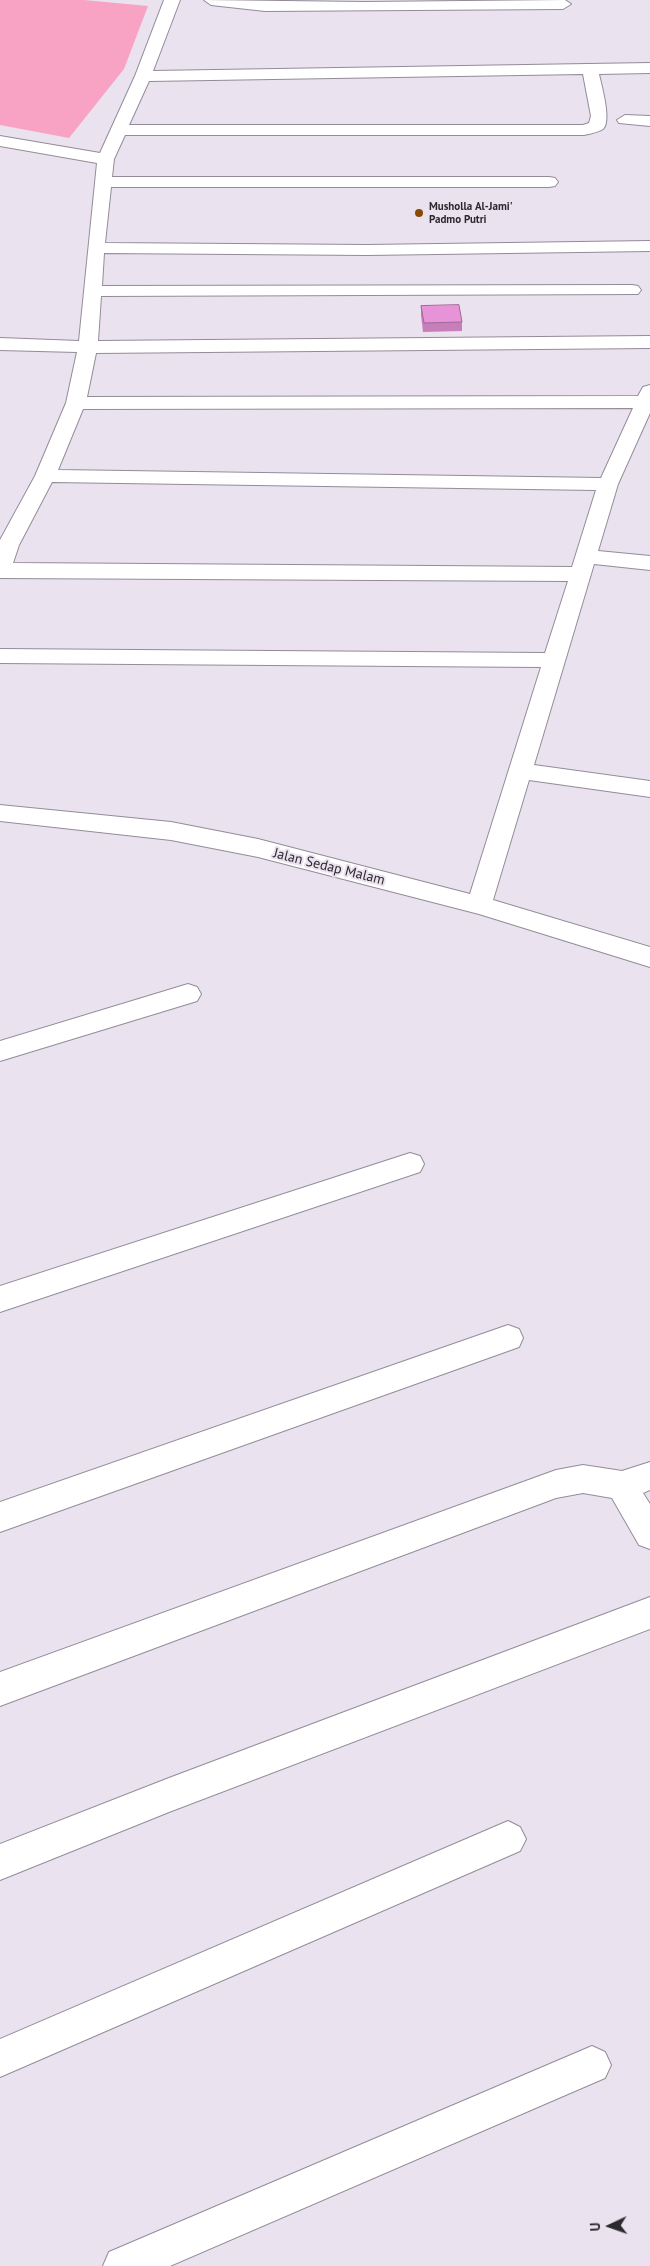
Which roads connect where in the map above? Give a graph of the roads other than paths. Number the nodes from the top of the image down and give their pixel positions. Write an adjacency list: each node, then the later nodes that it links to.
1 (172, 0): 6 (street)
2 (211, 0): 3 (street)
3 (563, 4)
4 (650, 68): 5 (street)
5 (590, 69): 6 (street); 9 (street)
6 (143, 76): 9 (street)
7 (625, 120): 8 (street)
8 (650, 121)
9 (120, 130): 11 (street)
10 (0, 141): 11 (street)
11 (106, 159): 12 (street)
12 (104, 182): 13 (street); 15 (street)
13 (549, 182)
14 (650, 246): 15 (street)
15 (96, 248): 17 (street)
16 (632, 290): 17 (street)
17 (93, 292): 20 (street)
18 (650, 342): 20 (street)
19 (0, 344): 20 (street)
20 (88, 346): 22 (street)
21 (648, 397): 22 (street); 24 (street)
22 (76, 403): 23 (street)
23 (45, 476): 24 (street); 25 (street)
24 (608, 484): 27 (street)
25 (4, 544): 28 (street)
26 (650, 563): 27 (street)
27 (584, 565): 28 (street); 30 (street)
28 (0, 571)
29 (0, 656): 30 (street)
30 (554, 660): 31 (street)
31 (520, 771): 32 (street); 34 (street)
32 (650, 789)
33 (0, 813): 34 (street, Jalan Sedap Malam)
34 (479, 905): 35 (street, Jalan Sedap Malam)
35 (650, 957)
36 (188, 994): 37 (street)
37 (0, 1051)
38 (410, 1164): 39 (street)
39 (0, 1299)
40 (508, 1338): 42 (street)
41 (636, 1480): 43 (street); 45 (street)
42 (0, 1517)
43 (650, 1534)
44 (650, 1613): 47 (street)
45 (0, 1689)
46 (508, 1840): 48 (street)
47 (0, 1862)
48 (0, 2058)
49 (592, 2065): 50 (street)
50 (123, 2266)

